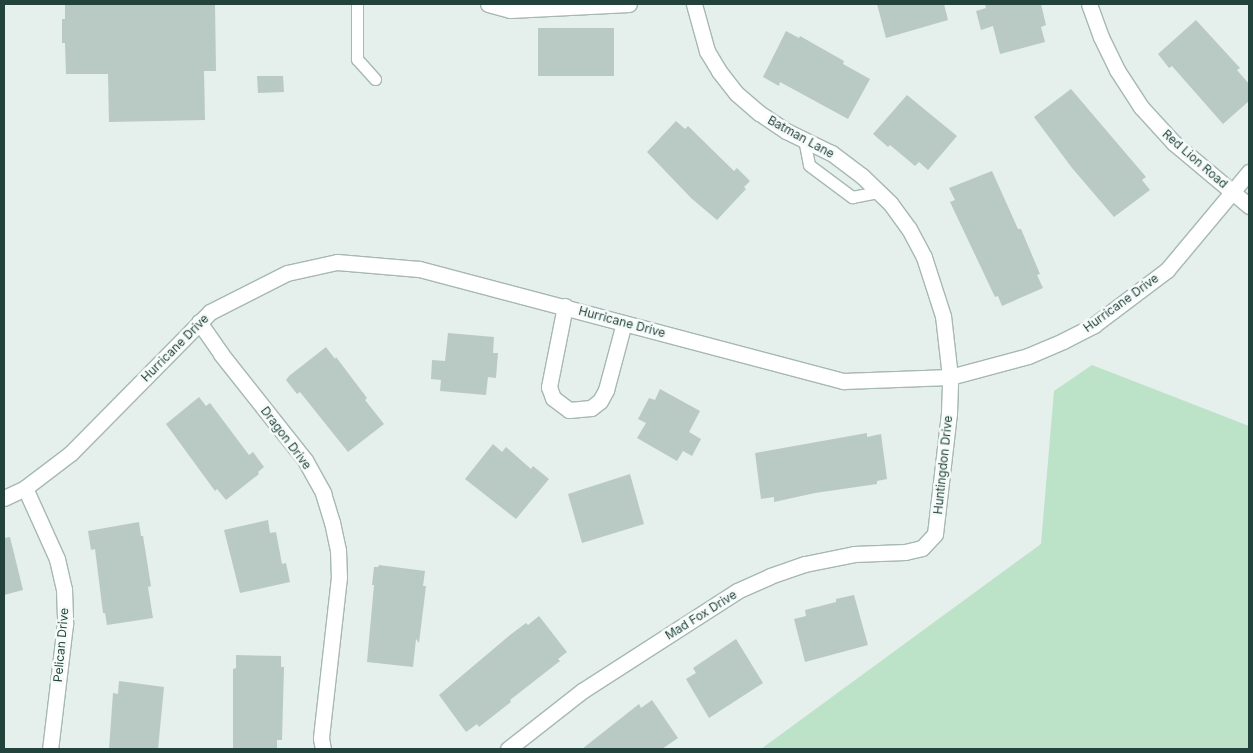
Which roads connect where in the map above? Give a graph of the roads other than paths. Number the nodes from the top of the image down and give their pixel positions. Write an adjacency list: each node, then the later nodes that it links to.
1 (357, 4): 6 (lane)
2 (488, 4): 3 (street)
3 (629, 4)
4 (694, 4): 7 (street, Batman Lane)
5 (1090, 4): 10 (street, Red Lion Road)
6 (375, 79)
7 (804, 139): 9 (street, Batman Lane); 9 (lane)
8 (1249, 172): 10 (street, Hurricane Drive)
9 (878, 192): 15 (street, Batman Lane)
10 (1233, 192): 11 (street, Red Lion Road); 15 (street, Hurricane Drive)
11 (1249, 206)
12 (565, 306): 13 (street, Hurricane Drive); 14 (street, Hurricane Drive); 14 (street)
13 (199, 322): 16 (street, Hurricane Drive); 20 (street, Dragon Drive)
14 (624, 323): 15 (street, Hurricane Drive)
15 (950, 377): 18 (street, Huntingdon Drive)
16 (26, 488): 17 (street, Hurricane Drive); 19 (street, Pelican Drive)
17 (4, 498)
18 (922, 548): 21 (street, Mad Fox Drive)
19 (50, 749)
20 (322, 749)
21 (508, 749)

